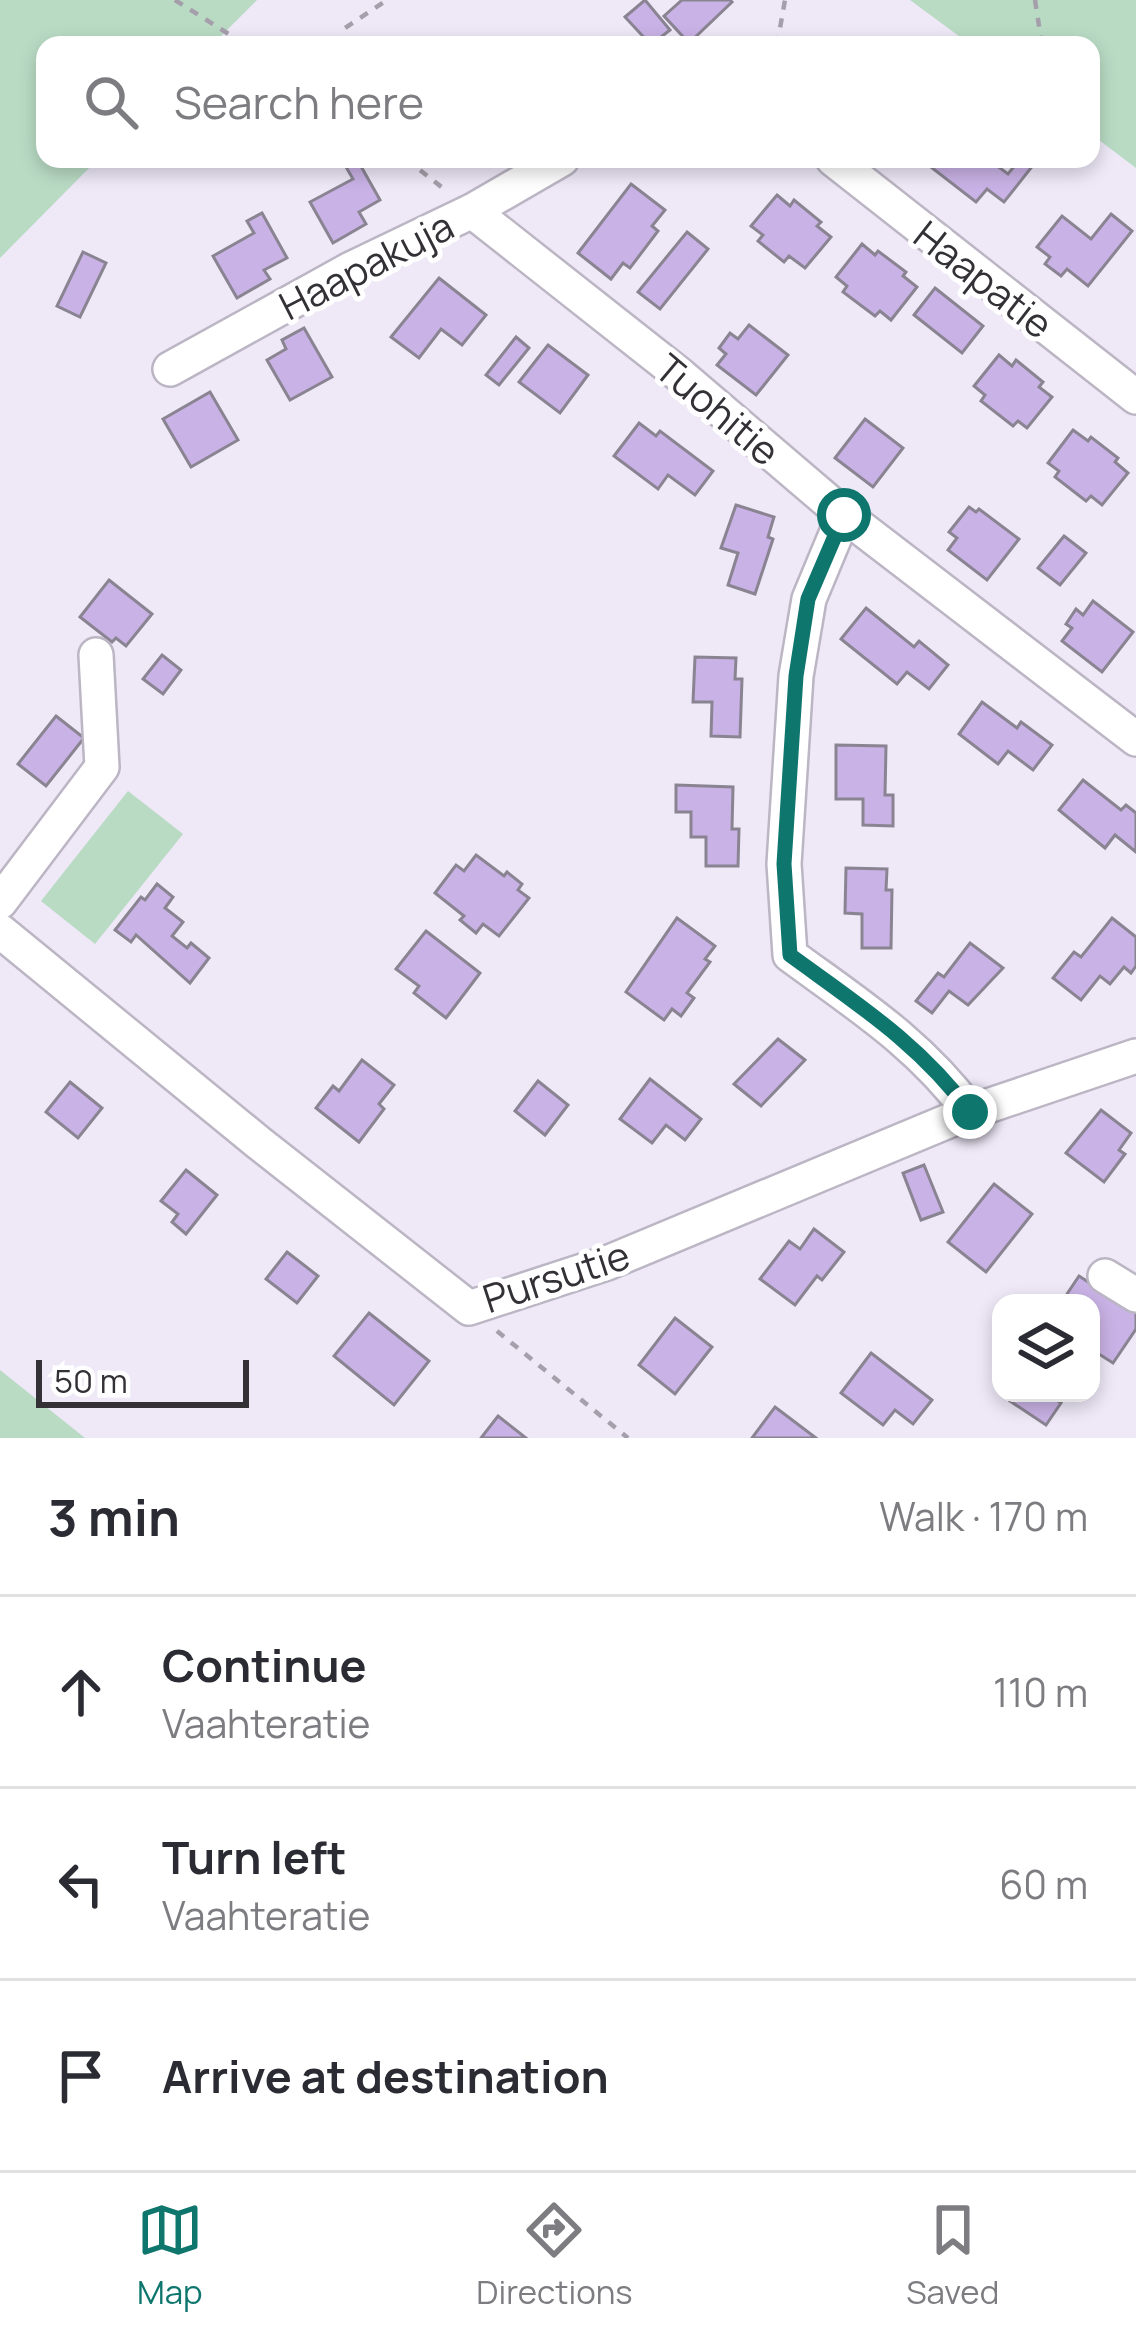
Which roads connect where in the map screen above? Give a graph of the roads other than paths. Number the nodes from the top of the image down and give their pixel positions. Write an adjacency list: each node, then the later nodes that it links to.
1 (546, 168): 3 (street, Haapakuja)
2 (844, 168): 5 (street, Haapatie)
3 (472, 211): 4 (street, Haapakuja); 6 (street, Tuohitie)
4 (170, 369)
5 (1136, 397)
6 (844, 515): 8 (street, Tuohitie); 12 (street)
7 (96, 655): 9 (street)
8 (1136, 739)
9 (0, 902)
10 (0, 931): 12 (street, Pursutie)
11 (1136, 1056): 12 (street, Pursutie)
12 (970, 1112)
13 (1105, 1276): 14 (street)
14 (1136, 1295)

